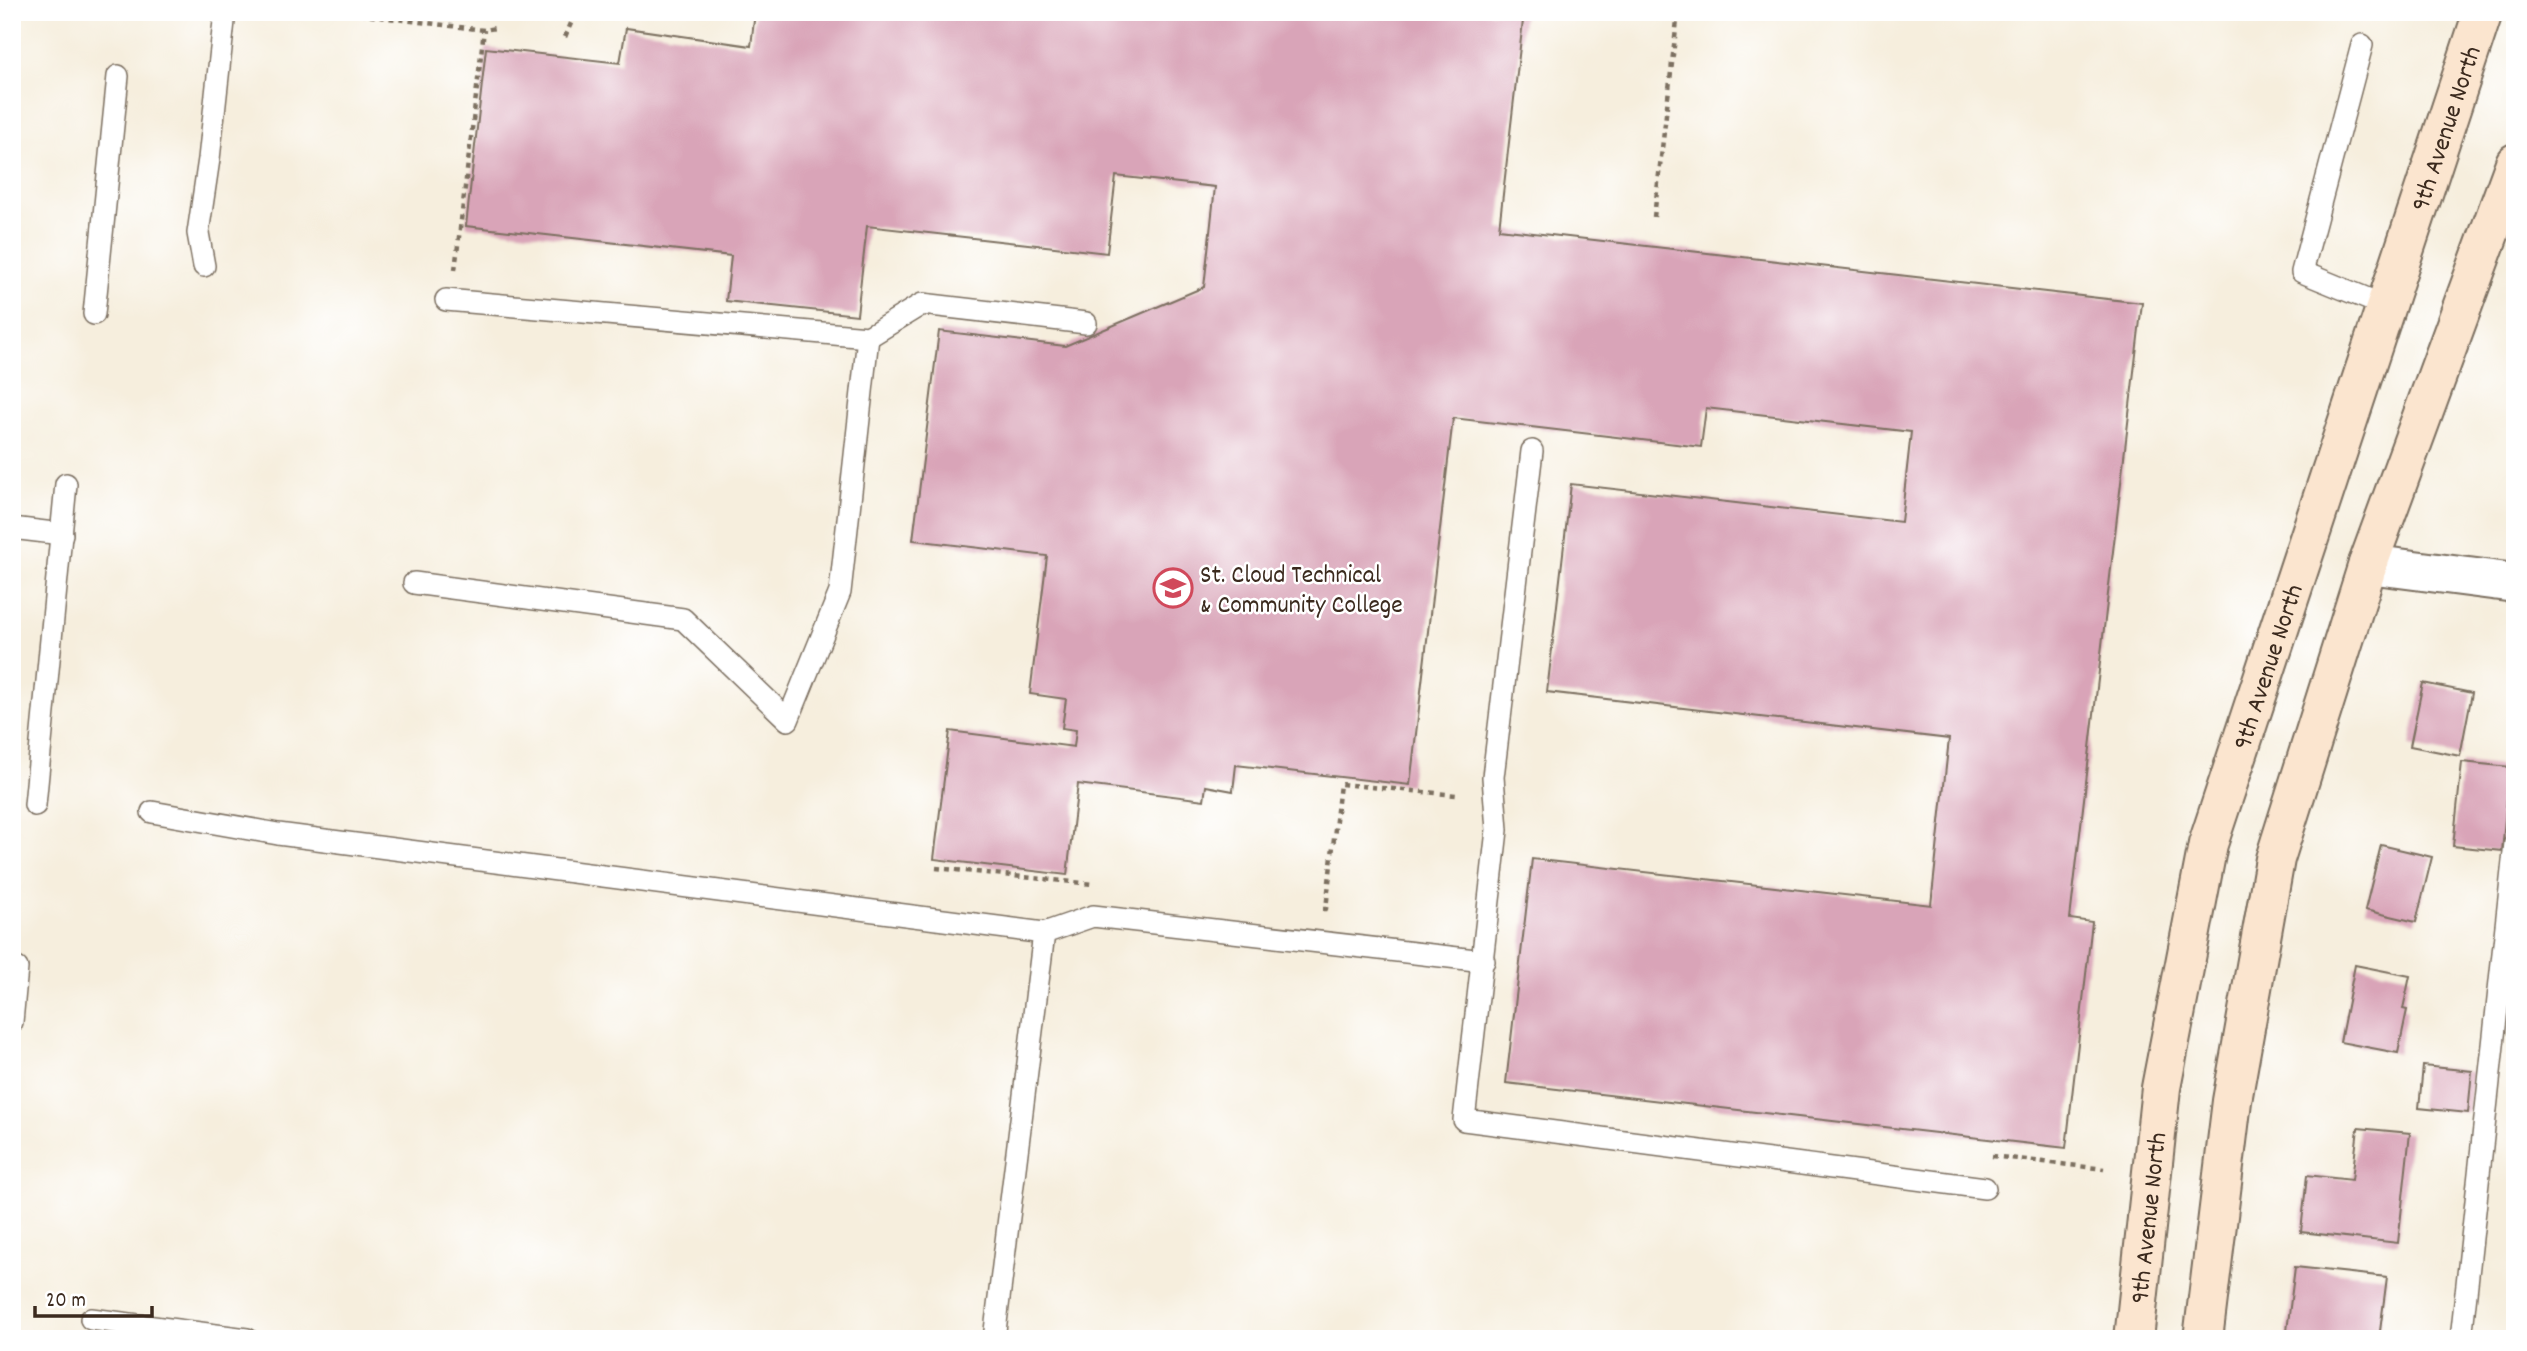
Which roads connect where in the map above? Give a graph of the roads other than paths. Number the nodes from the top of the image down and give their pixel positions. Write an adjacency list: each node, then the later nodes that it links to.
1 (225, 12): 6 (lane)
2 (2483, 12): 8 (main road, 9th Avenue North)
3 (2362, 45): 8 (lane)
4 (118, 76): 9 (lane)
5 (2515, 163): 16 (main road)
6 (204, 266)
7 (446, 300): 11 (lane)
8 (2385, 306): 30 (main road, 9th Avenue North)
9 (94, 314)
10 (1086, 323): 11 (lane)
11 (868, 337): 17 (lane)
12 (1532, 451): 23 (lane)
13 (66, 485): 15 (lane)
14 (12, 528): 15 (lane)
15 (62, 534): 19 (lane)
16 (2368, 564): 18 (street); 31 (main road)
17 (414, 583)
18 (2515, 583)
19 (34, 805)
20 (152, 812): 22 (lane)
21 (2515, 843): 32 (lane)
22 (1044, 933): 23 (lane); 29 (lane)
23 (1484, 961): 26 (lane)
24 (12, 968): 25 (lane)
25 (12, 1022)
26 (1985, 1188)
27 (91, 1319): 28 (lane)
28 (247, 1339)
29 (994, 1339)
30 (2134, 1339)
31 (2203, 1339)
32 (2460, 1339)

